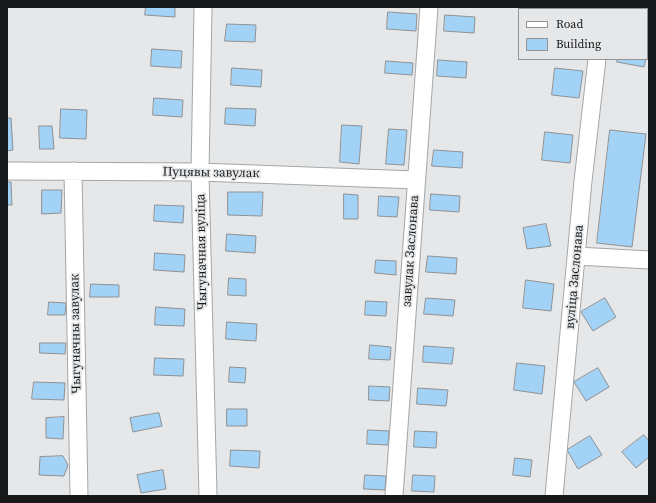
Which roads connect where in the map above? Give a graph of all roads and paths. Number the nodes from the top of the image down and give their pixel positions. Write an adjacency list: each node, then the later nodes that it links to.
1 (202, 7): 6 (street, Чыгуначная вуліца)
2 (429, 7): 7 (street, завулак Заслонава)
3 (597, 60): 8 (street, вуліца Заслонава)
4 (7, 171): 5 (street, Пуцявы завулак)
5 (73, 171): 6 (street, Пуцявы завулак); 10 (street, Чыгуначны завулак)
6 (200, 172): 7 (street, Пуцявы завулак); 11 (street, Чыгуначная вуліца)
7 (416, 180): 12 (street, завулак Заслонава)
8 (577, 256): 9 (street); 13 (street, вуліца Заслонава)
9 (649, 260)
10 (78, 496)
11 (208, 496)
12 (394, 496)
13 (554, 496)

